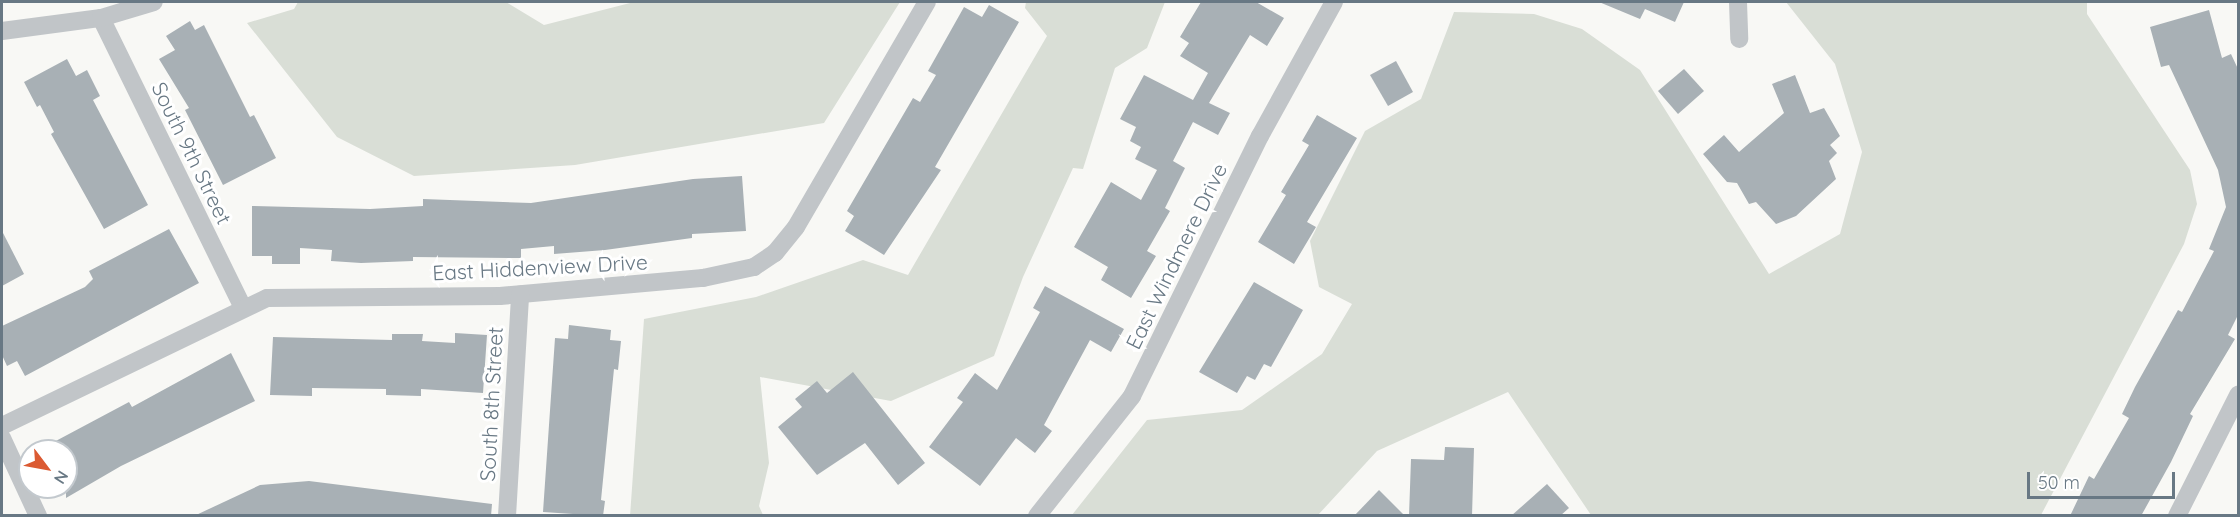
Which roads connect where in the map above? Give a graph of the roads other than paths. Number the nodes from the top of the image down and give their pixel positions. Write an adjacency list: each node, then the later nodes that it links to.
1 (154, 2): 5 (street)
2 (927, 2): 8 (street, East Hiddenview Drive)
3 (1334, 2): 16 (street, East Windmere Drive)
4 (1738, 2): 7 (street)
5 (101, 18): 6 (street); 9 (street, South 9th Street)
6 (2, 31)
7 (1739, 39)
8 (520, 294): 9 (street, East Hiddenview Drive); 15 (street, South 8th Street)
9 (243, 308): 11 (street, East Hiddenview Drive)
10 (2238, 395): 13 (street)
11 (2, 426)
12 (2, 438): 14 (street)
13 (2180, 514)
14 (38, 516)
15 (507, 516)
16 (1037, 516)

